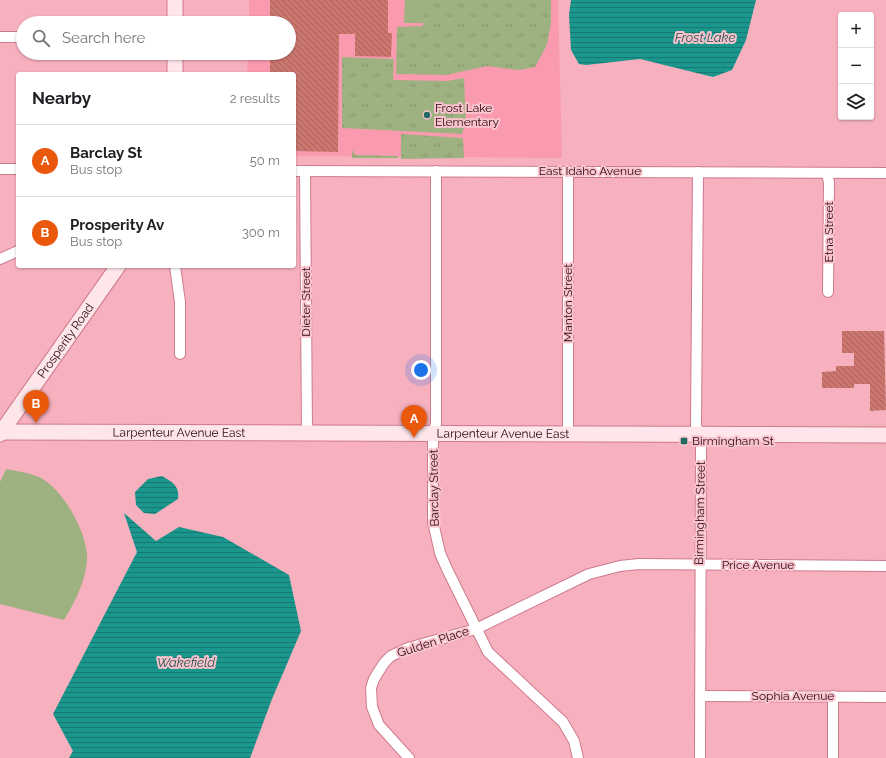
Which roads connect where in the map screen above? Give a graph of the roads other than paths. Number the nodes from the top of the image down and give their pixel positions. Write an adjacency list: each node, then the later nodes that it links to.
1 (175, 0): 2 (street)
2 (175, 16)
3 (0, 37): 4 (street)
4 (16, 38)
5 (175, 60): 6 (street)
6 (175, 72)
7 (0, 169): 8 (street)
8 (16, 169)
9 (296, 171): 10 (street, East Idaho Avenue)
10 (305, 171): 11 (street, East Idaho Avenue); 22 (street, Dieter Street)
11 (436, 171): 12 (street, East Idaho Avenue); 24 (street, Barclay Street)
12 (568, 171): 13 (street, East Idaho Avenue); 25 (street, Manton Street)
13 (698, 172): 14 (street, East Idaho Avenue); 26 (street, Birmingham Street)
14 (827, 173): 15 (street, East Idaho Avenue); 20 (street, Etna Street)
15 (886, 173)
16 (16, 252): 17 (street)
17 (0, 258)
18 (117, 268): 23 (street, Prosperity Road)
19 (175, 268): 21 (street)
20 (828, 292)
21 (180, 354)
22 (307, 432): 23 (street, Larpenteur Avenue East); 24 (street, Larpenteur Avenue East)
23 (0, 433)
24 (433, 433): 25 (street, Larpenteur Avenue East); 30 (street, Barclay Street)
25 (568, 434): 26 (street, Larpenteur Avenue East)
26 (698, 435): 27 (street, Larpenteur Avenue East); 28 (street, Birmingham Street)
27 (886, 435)
28 (700, 565): 29 (street, Price Avenue); 30 (street, Price Avenue); 31 (street, Birmingham Street)
29 (886, 566)
30 (476, 629): 34 (street, Gulden Place); 35 (street, Barclay Street)
31 (700, 696): 32 (street, Sophia Avenue); 36 (street, Birmingham Street)
32 (833, 696): 33 (street, Sophia Avenue); 37 (street)
33 (886, 697)
34 (409, 758)
35 (578, 758)
36 (700, 758)
37 (833, 758)

